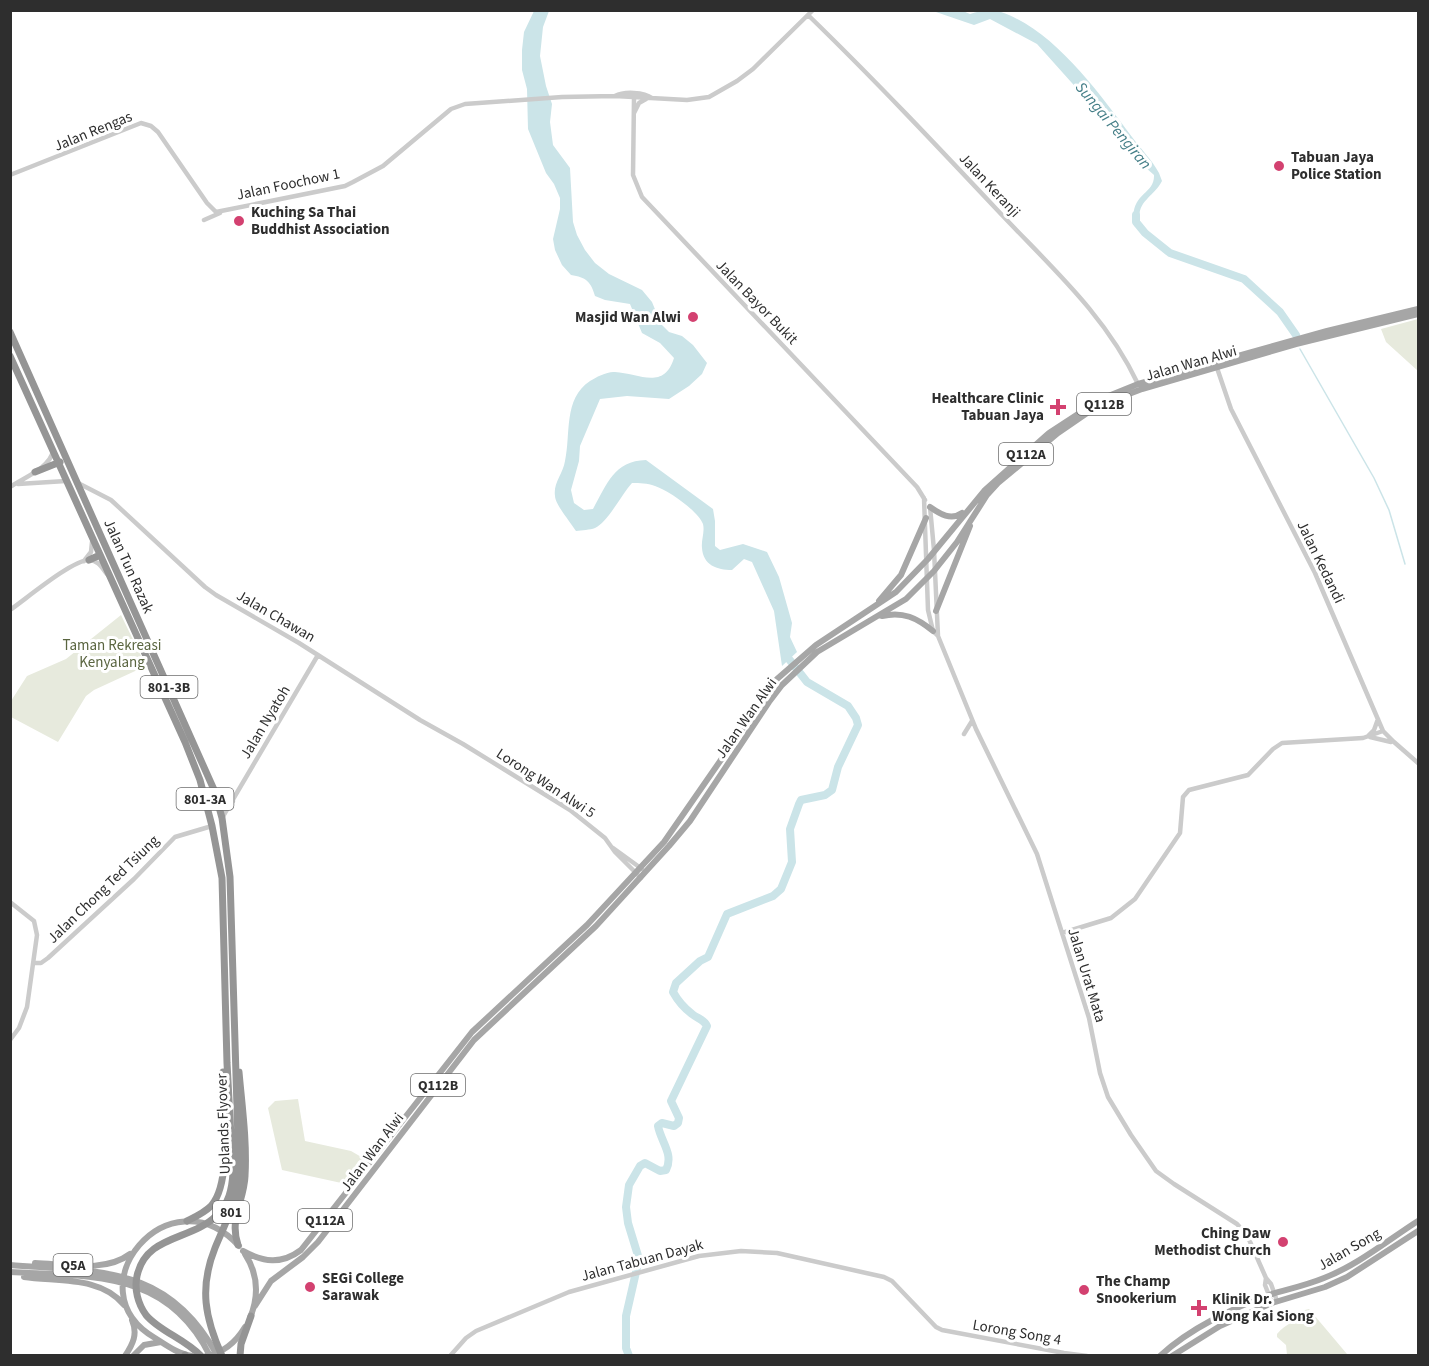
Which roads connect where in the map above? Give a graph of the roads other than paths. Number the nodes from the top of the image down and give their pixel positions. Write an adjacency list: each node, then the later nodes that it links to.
1 (810, 13): 4 (street); 16 (street, Jalan Keranji)
2 (617, 96): 3 (street); 4 (street); 5 (street); 8 (street, Jalan Foochow 1)
3 (634, 98): 4 (street); 5 (street, Jalan Bayor Bukit)
4 (650, 98): 5 (street)
5 (634, 113): 27 (street, Jalan Bayor Bukit)
6 (11, 175): 7 (street, Jalan Rengas)
7 (214, 210): 8 (street, Jalan Foochow 1)
8 (225, 210): 9 (street)
9 (204, 220)
10 (1419, 309): 13 (main road, Jalan Wan Alwi / Q112A)
11 (1419, 314): 13 (main road, Jalan Wan Alwi)
12 (10, 333): 19 (highway, Jalan Tun Razak / 801-3B)
13 (1298, 342): 15 (main road, Jalan Wan Alwi / Q112A)
14 (10, 356): 17 (highway, Jalan Tun Razak / 801-3A)
15 (1216, 365): 16 (main road, Jalan Wan Alwi / Q112A); 32 (main road, Jalan Wan Alwi / Q112B); 47 (street, Jalan Kedandi)
16 (1138, 384): 28 (main road, Jalan Wan Alwi / Q112A)
17 (53, 450): 18 (highway, Jalan Tun Razak / 801-3A); 20 (street)
18 (58, 462): 19 (highway); 20 (highway); 22 (highway, Jalan Tun Razak / 801-3A)
19 (68, 466): 23 (highway, Jalan Tun Razak / 801-3B)
20 (33, 473): 21 (street); 24 (street)
21 (33, 481): 22 (street); 24 (street)
22 (67, 481): 33 (highway, Jalan Tun Razak / 801-3A)
23 (76, 482): 25 (street, Jalan Chawan); 26 (highway, Jalan Tun Razak / 801-3B)
24 (13, 485)
25 (92, 490): 29 (street); 46 (street, Jalan Chawan)
26 (81, 494): 29 (highway, Jalan Tun Razak / 801-3B); 35 (highway)
27 (924, 498): 30 (street, Jalan Bayor Bukit); 31 (street)
28 (975, 501): 30 (main road); 34 (main road, Jalan Wan Alwi / Q112A)
29 (86, 504): 55 (highway, Jalan Tun Razak / 801-3B)
30 (930, 507): 34 (street)
31 (926, 518): 36 (street); 41 (main road)
32 (972, 519): 38 (main road, Jalan Wan Alwi / Q112B); 43 (main road)
33 (92, 537): 35 (highway, Jalan Tun Razak / 801-3A); 37 (street)
34 (934, 550): 36 (main road, Jalan Wan Alwi / Q112A); 38 (street)
35 (100, 555): 37 (highway); 40 (highway, Jalan Tun Razak / 801-3A)
36 (928, 559): 39 (street); 41 (main road, Jalan Wan Alwi / Q112A)
37 (85, 561): 40 (street); 42 (street)
38 (934, 571): 39 (main road, Jalan Wan Alwi / Q112B); 43 (street)
39 (927, 578): 44 (main road, Jalan Wan Alwi / Q112B); 45 (street)
40 (112, 582): 58 (highway, Jalan Tun Razak / 801-3A)
41 (872, 608): 59 (main road, Jalan Wan Alwi / Q112A)
42 (10, 610)
43 (936, 611): 45 (street)
44 (875, 618): 45 (main road); 59 (main road, Jalan Wan Alwi / Q112B)
45 (936, 633): 48 (street, Jalan Urat Mata)
46 (318, 655): 53 (street, Jalan Chawan); 56 (street, Jalan Nyatoh)
47 (1378, 719): 49 (street, Jalan Kedandi); 51 (street)
48 (972, 720): 50 (street); 61 (street, Jalan Urat Mata)
49 (1383, 731): 51 (street); 52 (street, Jalan Kedandi)
50 (964, 734)
51 (1368, 737): 52 (street); 61 (street)
52 (1394, 742): 54 (street, Jalan Kedandi)
53 (463, 744): 59 (street, Lorong Wan Alwi 5)
54 (1419, 763)
55 (215, 792): 56 (street); 57 (highway, Jalan Tun Razak / 801-3B)
56 (233, 801): 57 (street, Jalan Nyatoh)
57 (222, 818): 66 (highway, Jalan Tun Razak / 801-3B)
58 (212, 826): 63 (street, Jalan Chong Ted Tsiung); 66 (highway, Jalan Tun Razak / 801-3A)
59 (641, 873): 71 (main road, Jalan Wan Alwi / Q112A); 76 (main road, Jalan Wan Alwi / Q112B)
60 (10, 902): 62 (street)
61 (1062, 933): 74 (street, Jalan Urat Mata)
62 (35, 961): 63 (street, Jalan Chong Ted Tsiung); 64 (street)
63 (45, 961): 64 (street)
64 (31, 977): 65 (street)
65 (10, 1040)
66 (230, 1046): 67 (highway, Jalan Tun Razak / 801-3A); 68 (highway); 71 (highway)
67 (231, 1063): 86 (highway, Uplands Flyover / 801); 89 (highway, Uplands Flyover / 801)
68 (187, 1221): 71 (main road); 72 (main road)
69 (1419, 1221): 74 (main road, Jalan Song)
70 (1419, 1231): 75 (main road, Jalan Song)
71 (240, 1248): 76 (main road)
72 (133, 1252): 73 (main road, Q5A); 77 (main road)
73 (12, 1269): 77 (main road); 87 (main road); 88 (main road)
74 (1272, 1294): 75 (street, Jalan Urat Mata); 93 (main road, Jalan Song)
75 (1274, 1302): 94 (main road, Jalan Song)
76 (255, 1306): 78 (main road)
77 (126, 1308): 79 (main road)
78 (251, 1316): 86 (main road); 90 (highway)
79 (131, 1318): 81 (main road); 83 (main road)
80 (942, 1330): 91 (street, Jalan Tabuan Dayak); 92 (street, Lorong Song 4)
81 (161, 1342): 82 (main road); 84 (main road)
82 (185, 1355): 85 (main road)
83 (125, 1356)
84 (133, 1356)
85 (192, 1356)
86 (203, 1356)
87 (210, 1356)
88 (217, 1356)
89 (222, 1356)
90 (240, 1356)
91 (450, 1356)
92 (1087, 1356)
93 (1160, 1356)
94 (1172, 1356)

